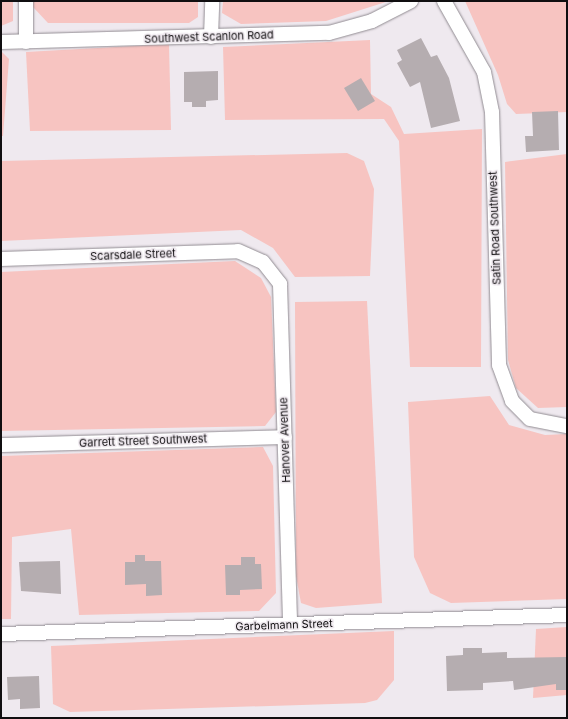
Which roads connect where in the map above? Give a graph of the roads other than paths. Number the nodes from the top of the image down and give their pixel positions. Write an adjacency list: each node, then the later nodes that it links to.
1 (26, 1): 7 (street)
2 (212, 1): 5 (street)
3 (411, 1): 5 (street, Southwest Scanlon Road)
4 (444, 1): 10 (street, Satin Road Southwest)
5 (211, 37): 7 (street, Southwest Scanlon Road)
6 (1, 42): 7 (street, Southwest Scanlon Road)
7 (26, 42)
8 (1, 259): 9 (street, Scarsdale Street)
9 (263, 262): 11 (street, Hanover Avenue)
10 (567, 426)
11 (285, 436): 12 (street, Garrett Street Southwest); 14 (street, Hanover Avenue)
12 (1, 445)
13 (567, 615): 14 (street, Garbelmann Street)
14 (290, 625): 15 (street, Garbelmann Street)
15 (1, 634)

